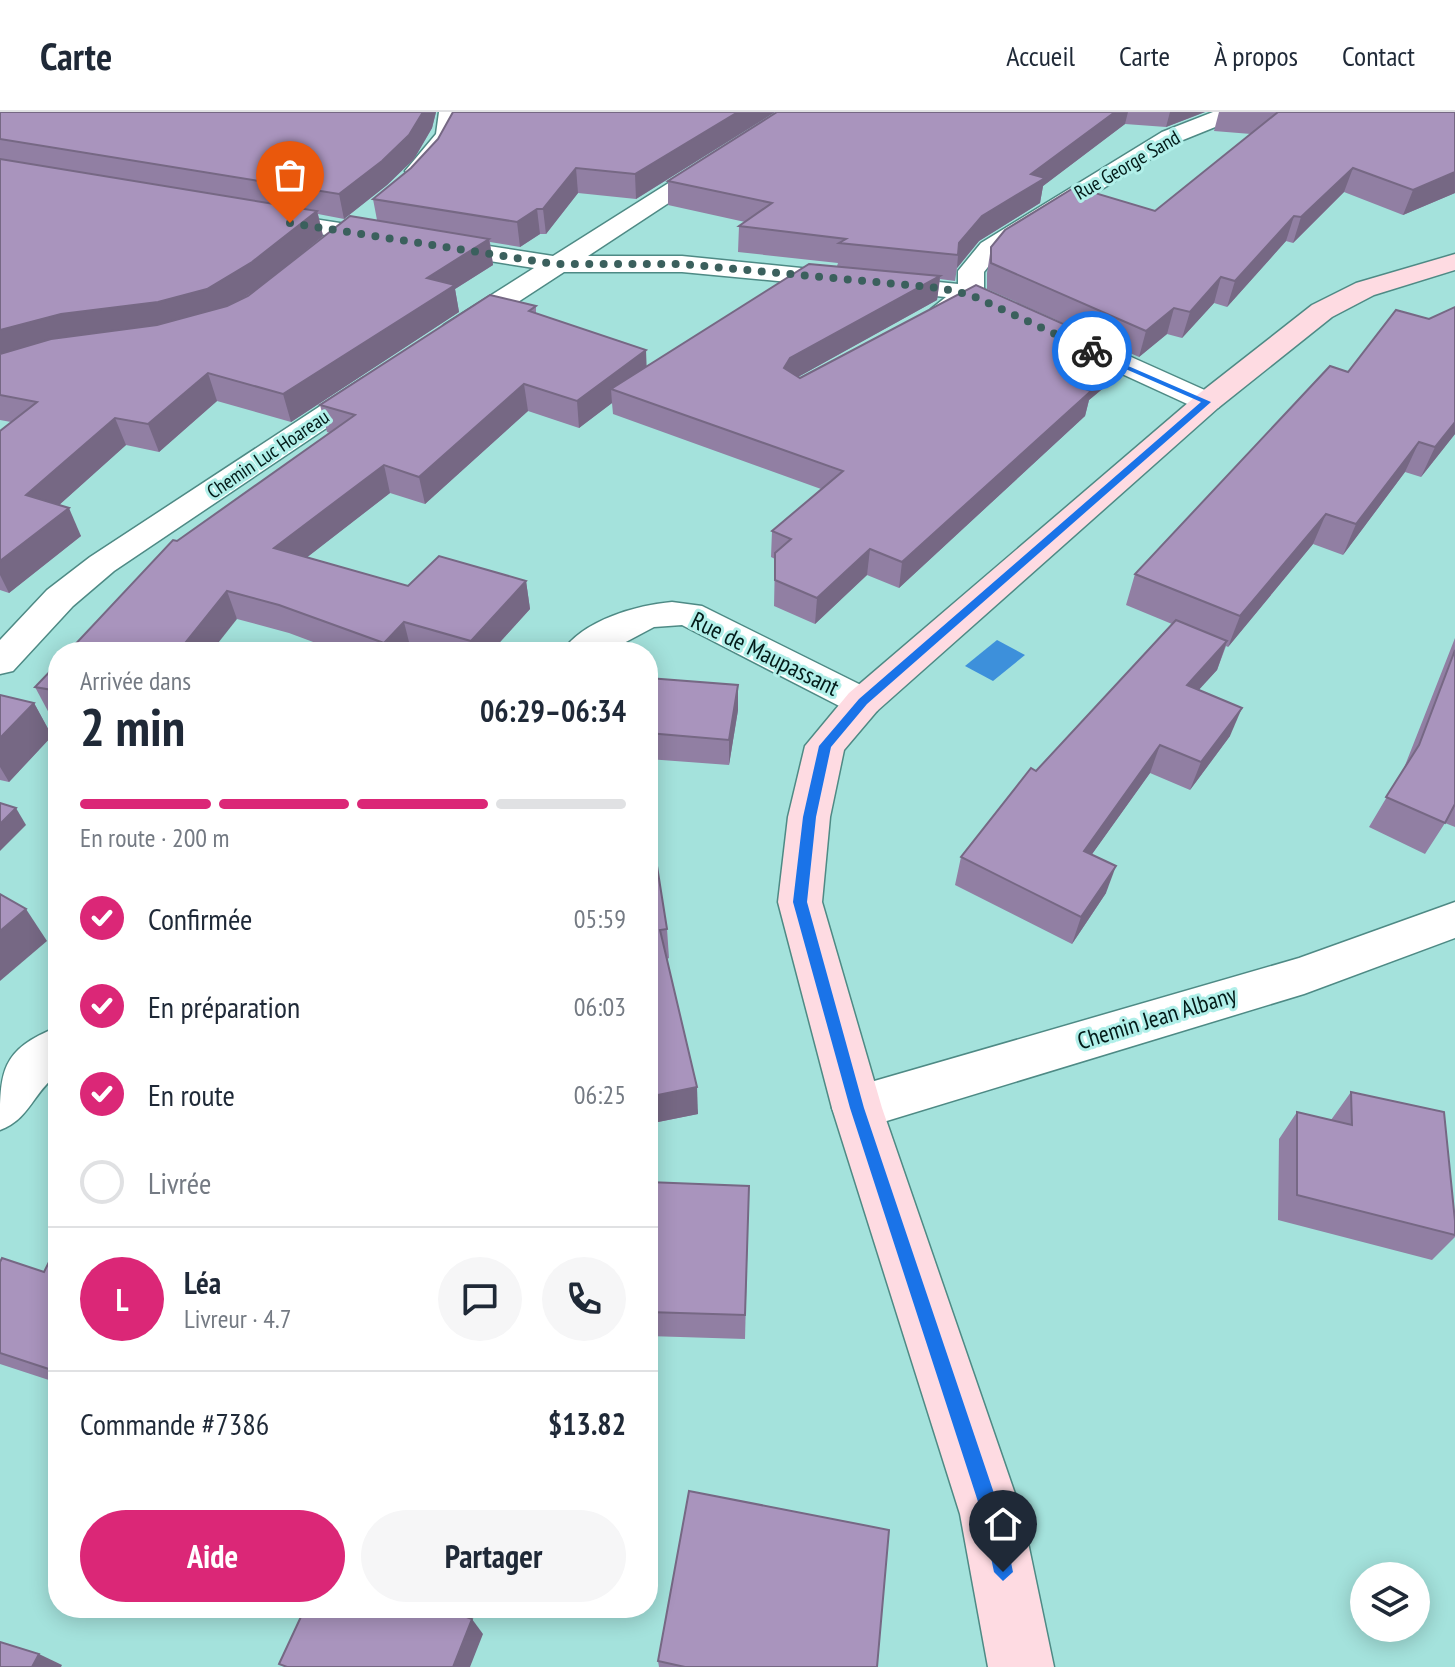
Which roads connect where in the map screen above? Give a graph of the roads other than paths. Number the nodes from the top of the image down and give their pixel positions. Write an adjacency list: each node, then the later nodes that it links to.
1 (450, 112): 4 (street)
2 (796, 112): 9 (street)
3 (1232, 112): 10 (street, Rue George Sand)
4 (400, 191)
5 (242, 214): 6 (street)
6 (359, 224): 7 (street); 9 (street)
7 (325, 251)
8 (1455, 262): 14 (main road)
9 (555, 264): 10 (street); 12 (street)
10 (971, 295): 11 (street); 14 (street)
11 (918, 324)
12 (435, 344)
13 (395, 370): 16 (street, Chemin Luc Hoareau)
14 (1207, 402): 17 (main road)
15 (597, 642): 17 (street, Rue de Maupassant)
16 (0, 662)
17 (863, 702): 21 (main road)
18 (1455, 920): 21 (street, Chemin Jean Albany)
19 (48, 1055): 20 (street)
20 (0, 1108)
21 (857, 1108): 22 (main road)
22 (1021, 1667)

